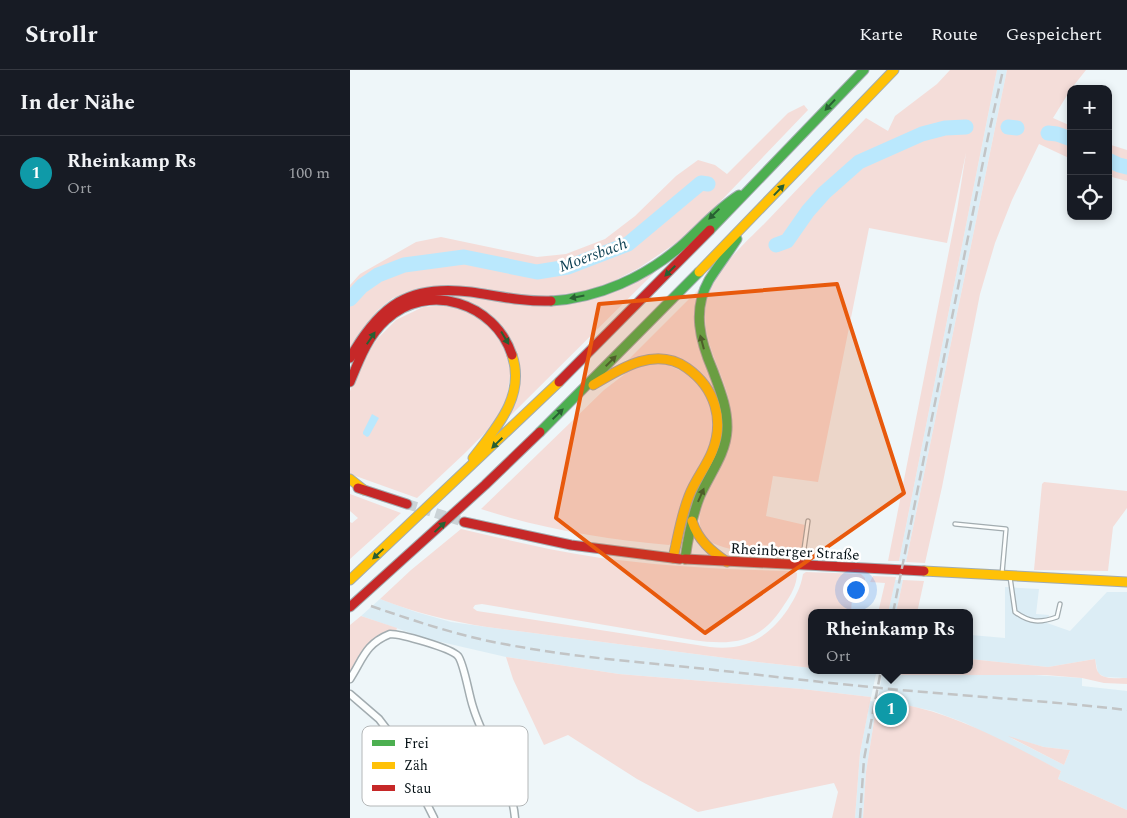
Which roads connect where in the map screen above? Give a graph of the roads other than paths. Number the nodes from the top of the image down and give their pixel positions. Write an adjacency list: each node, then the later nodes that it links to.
1 (864, 70): 3 (main road, one-way to 3)
2 (894, 70): 4 (main road, one-way to 2)
3 (754, 186): 5 (main road, one-way to 5); 10 (main road, one-way to 10)
4 (745, 225): 7 (main road, one-way to 4); 13 (main road, one-way to 4)
5 (350, 358)
6 (350, 382): 10 (main road, one-way to 10)
7 (577, 396): 17 (main road); 25 (main road, one-way to 7)
8 (350, 479): 11 (main road)
9 (350, 485): 11 (main road)
10 (452, 486): 22 (main road, one-way to 22)
11 (364, 490): 12 (main road)
12 (407, 504)
13 (692, 521): 18 (main road); 19 (main road)
14 (464, 522): 17 (main road, Rheinberger Straße)
15 (808, 522): 20 (lane)
16 (955, 524): 21 (lane)
17 (673, 558): 18 (main road, Rheinberger Straße)
18 (685, 559): 19 (main road, Rheinberger Straße)
19 (727, 562): 20 (main road, Rheinberger Straße)
20 (802, 566): 21 (main road, Rheinberger Straße)
21 (1006, 577): 23 (main road, Rheinberger Straße); 24 (lane)
22 (350, 580)
23 (1127, 582)
24 (1060, 604)
25 (350, 607)
26 (350, 679): 29 (street)
27 (350, 694): 28 (street)
28 (384, 726)
29 (480, 726)
30 (428, 806): 31 (street)
31 (434, 818)

